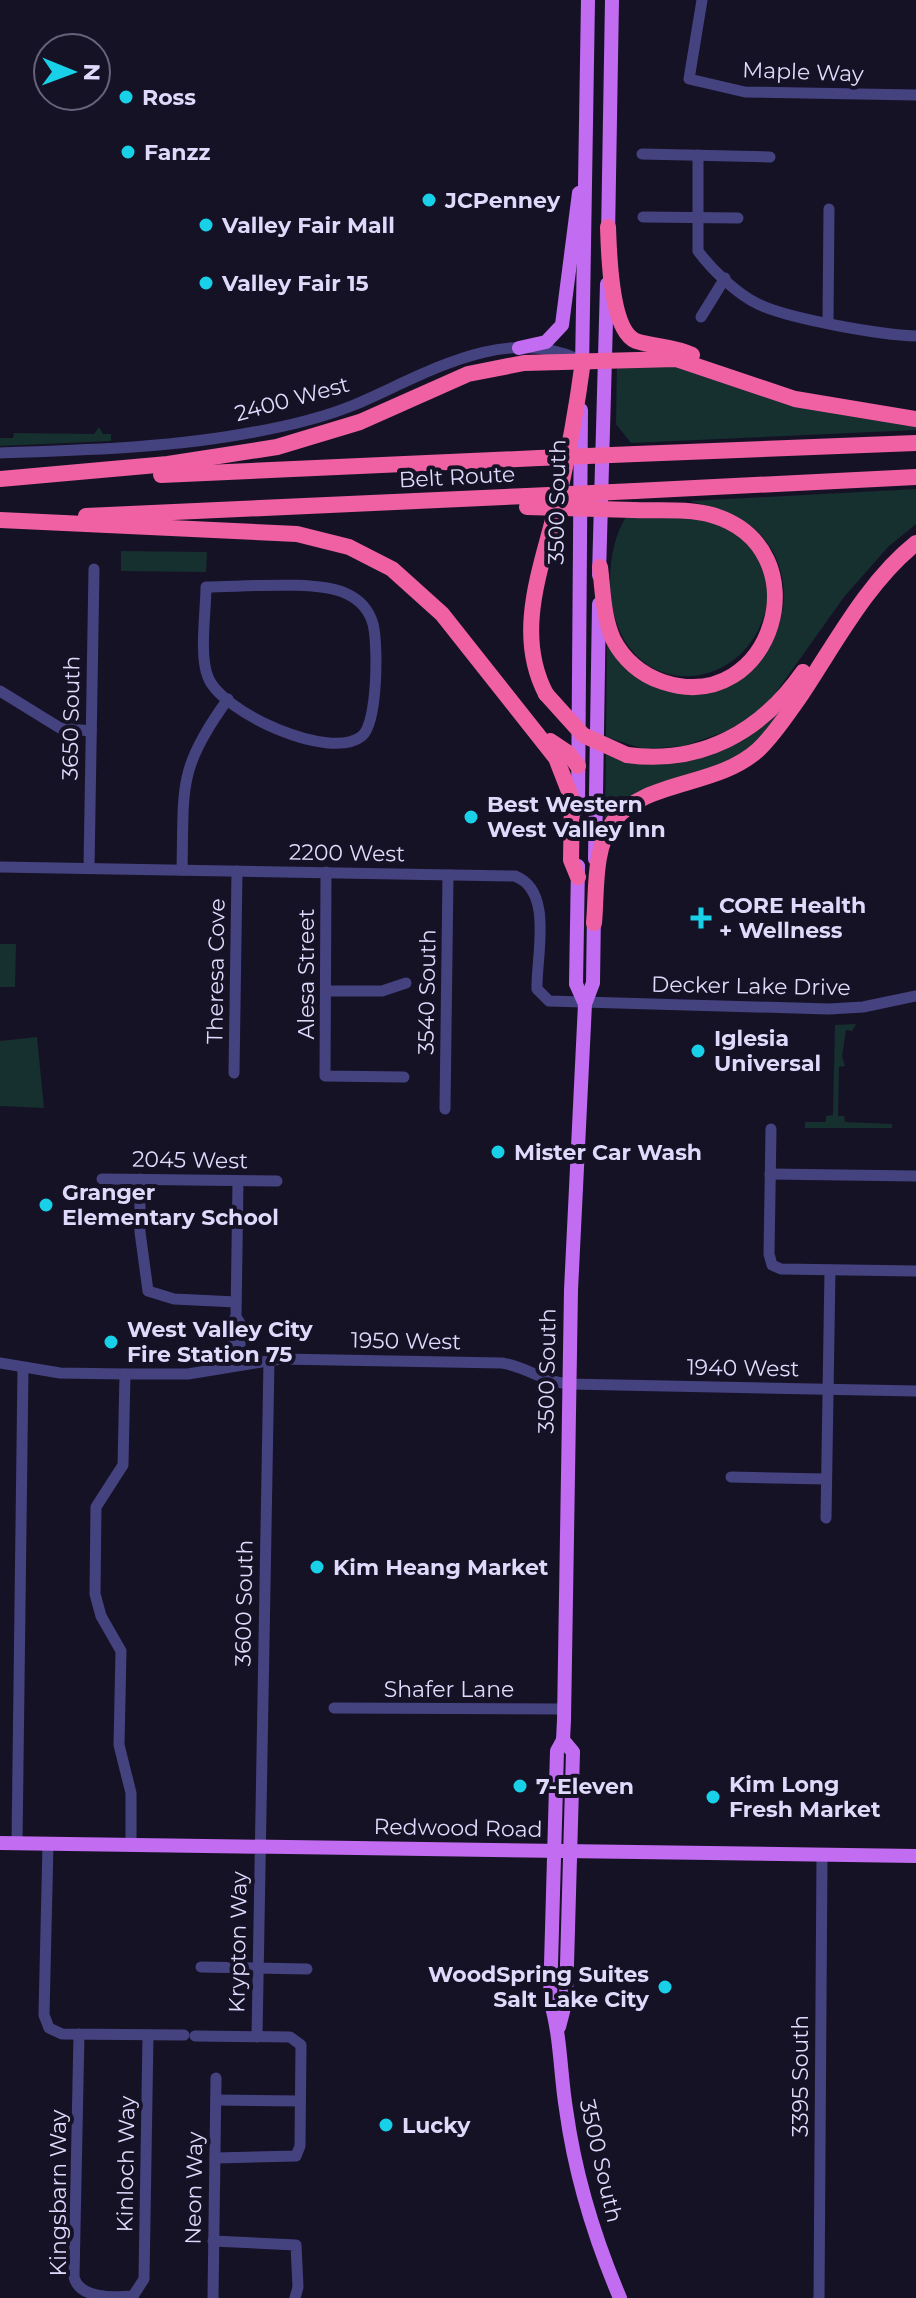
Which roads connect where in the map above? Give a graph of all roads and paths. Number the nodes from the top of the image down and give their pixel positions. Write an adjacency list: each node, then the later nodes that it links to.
1 (588, 0): 8 (main road, 3500 South)
2 (612, 0): 13 (main road, 3500 South)
3 (702, 0): 4 (street, Maple Way)
4 (916, 95)
5 (642, 154): 6 (street)
6 (698, 155): 7 (street); 11 (street)
7 (770, 157)
8 (585, 173): 18 (main road); 20 (main road, 3500 South)
9 (829, 209): 16 (street)
10 (643, 217): 11 (street)
11 (698, 218): 12 (street); 14 (street)
12 (738, 218)
13 (608, 227): 19 (main road, 3500 South); 21 (highway)
14 (725, 278): 15 (street); 16 (street)
15 (701, 317)
16 (828, 322): 17 (street)
17 (916, 336)
18 (519, 348): 20 (street, 2400 West); 24 (street, 2400 West)
19 (606, 360): 20 (highway); 21 (highway); 31 (main road, 3500 South)
20 (583, 361): 26 (highway); 29 (highway, bridge); 37 (main road, 3500 South)
21 (713, 369): 22 (highway)
22 (916, 419)
23 (916, 443): 26 (highway, Belt Route, bridge)
24 (0, 453)
25 (916, 477): 27 (highway, Belt Route, bridge)
26 (0, 480)
27 (527, 501): 28 (highway, Belt Route); 31 (highway, bridge)
28 (0, 520): 35 (highway)
29 (916, 535)
30 (916, 543): 45 (highway)
31 (600, 567): 45 (main road, 3500 South)
32 (94, 569): 36 (street, 3650 South)
33 (0, 691): 36 (street)
34 (228, 699): 34 (street); 40 (street)
35 (533, 727): 37 (highway); 44 (highway)
36 (91, 731): 39 (street, 3650 South)
37 (578, 766): 44 (main road, 3500 South)
38 (0, 867): 39 (street, 2200 West)
39 (89, 868): 40 (street, 2200 West)
40 (182, 870): 41 (street, 2200 West)
41 (237, 871): 42 (street, 2200 West); 50 (street, Theresa Cove)
42 (326, 872): 43 (street, 2200 West); 47 (street, Alesa Street)
43 (448, 875): 49 (street, 2200 West); 52 (street, 3540 South)
44 (578, 877): 49 (main road, 3500 South)
45 (594, 923): 49 (main road, 3500 South)
46 (406, 983): 47 (street)
47 (328, 991): 51 (street, Alesa Street)
48 (916, 996): 49 (street, Decker Lake Drive)
49 (585, 1004): 68 (main road, 3500 South)
50 (234, 1073)
51 (404, 1077)
52 (445, 1109)
53 (771, 1129): 54 (street)
54 (770, 1174): 55 (street); 60 (street)
55 (916, 1176)
56 (102, 1179): 57 (street, 2045 West)
57 (140, 1179): 58 (street, 2045 West); 62 (street)
58 (238, 1181): 59 (street, 2045 West); 62 (street)
59 (277, 1181)
60 (830, 1270): 61 (street); 69 (street)
61 (916, 1271)
62 (236, 1302): 65 (street)
63 (269, 1360): 65 (street, 1950 West); 68 (street, 1950 West); 81 (street, 3600 South)
64 (0, 1363): 66 (street, 1950 West)
65 (236, 1365): 67 (street, 1950 West)
66 (23, 1368): 67 (street, 1950 West); 78 (street)
67 (125, 1374): 80 (street)
68 (569, 1384): 69 (street, 1940 West); 75 (main road, 3500 South)
69 (828, 1389): 70 (street, 1940 West); 72 (street)
70 (916, 1391)
71 (731, 1477): 72 (street)
72 (826, 1479): 73 (street)
73 (826, 1518)
74 (334, 1708): 75 (street, Shafer Lane)
75 (564, 1709): 76 (main road, 3500 South)
76 (563, 1740): 82 (main road, 3500 South); 83 (main road, 3500 South)
77 (0, 1843): 78 (main road, Redwood Road)
78 (17, 1843): 79 (main road, Redwood Road)
79 (48, 1844): 80 (main road, Redwood Road); 90 (street)
80 (131, 1845): 81 (main road, Redwood Road)
81 (260, 1847): 83 (main road, Redwood Road); 87 (street, Krypton Way)
82 (570, 1850): 83 (main road, Redwood Road); 84 (main road, Redwood Road); 89 (main road, 3500 South)
83 (554, 1851): 89 (main road, 3500 South)
84 (822, 1855): 85 (main road, Redwood Road); 102 (street, 3395 South)
85 (916, 1856)
86 (201, 1967): 87 (street)
87 (258, 1968): 88 (street); 92 (street, Krypton Way)
88 (307, 1969)
89 (559, 2028): 101 (main road, 3500 South)
90 (79, 2034): 91 (street); 98 (street, Kingsbarn Way)
91 (148, 2035): 92 (street); 98 (street, Kinloch Way)
92 (257, 2037): 95 (street)
93 (216, 2078): 94 (street, Neon Way)
94 (216, 2100): 95 (street); 96 (street, Neon Way)
95 (300, 2101): 96 (street)
96 (215, 2158): 97 (street, Neon Way)
97 (213, 2241): 99 (street, Neon Way); 100 (street)
98 (138, 2292)
99 (213, 2298)
100 (295, 2298)
101 (620, 2298)
102 (819, 2298)

